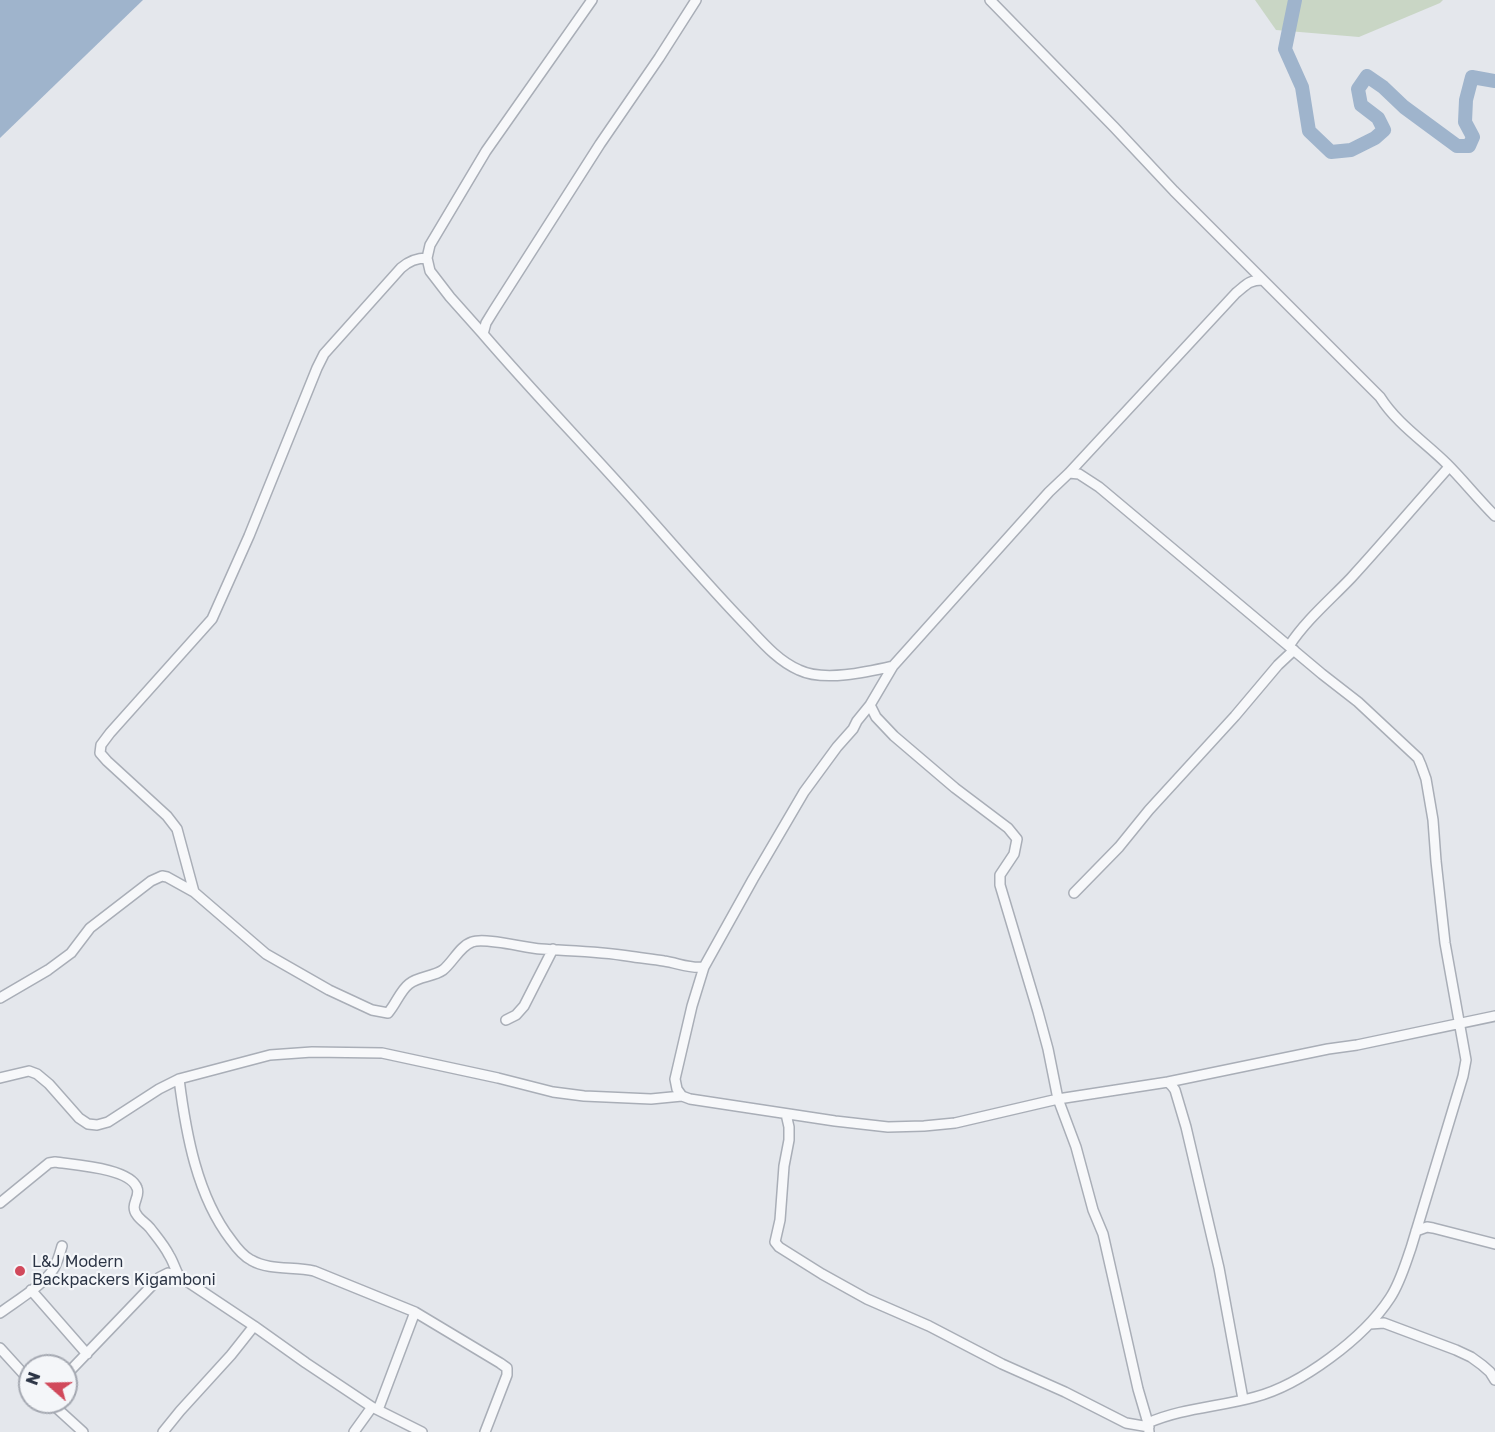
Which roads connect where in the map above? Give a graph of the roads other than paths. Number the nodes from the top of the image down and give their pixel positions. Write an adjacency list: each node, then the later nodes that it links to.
1 (592, 0): 4 (street)
2 (696, 0): 6 (street)
3 (990, 0): 5 (street)
4 (427, 258): 6 (street); 13 (street)
5 (1263, 280): 7 (street); 8 (street)
6 (483, 334): 11 (street)
7 (1449, 467): 9 (street); 10 (street)
8 (1068, 473): 10 (street); 11 (street)
9 (1495, 516)
10 (1291, 648): 14 (street); 20 (street)
11 (893, 666): 12 (street)
12 (870, 705): 16 (street); 25 (street)
13 (194, 892): 15 (street); 17 (street)
14 (1074, 893)
15 (553, 949): 16 (street); 19 (street)
16 (704, 967): 24 (street)
17 (0, 998)
18 (1495, 1016): 20 (street)
19 (506, 1020)
20 (1458, 1024): 23 (street); 28 (street)
21 (0, 1078): 22 (street)
22 (179, 1079): 24 (street); 33 (street)
23 (1168, 1082): 25 (street); 42 (street)
24 (682, 1096): 26 (street)
25 (1058, 1099): 26 (street); 45 (street)
26 (786, 1114): 45 (street)
27 (0, 1203): 31 (street)
28 (1416, 1231): 29 (street); 35 (street)
29 (1495, 1244)
30 (62, 1246): 32 (street)
31 (178, 1276): 36 (street); 38 (street)
32 (31, 1290): 34 (street); 38 (street)
33 (415, 1312): 43 (street); 50 (street)
34 (0, 1313)
35 (1370, 1324): 41 (street); 42 (street)
36 (254, 1326): 43 (street); 47 (street)
37 (0, 1348): 40 (street)
38 (87, 1354): 39 (street)
39 (78, 1363)
40 (18, 1368)
41 (1495, 1380)
42 (1243, 1399): 45 (street)
43 (375, 1408): 48 (street); 49 (street)
44 (63, 1414): 46 (street)
45 (1148, 1427)
46 (83, 1432)
47 (163, 1432)
48 (354, 1432)
49 (422, 1432)
50 (485, 1432)

